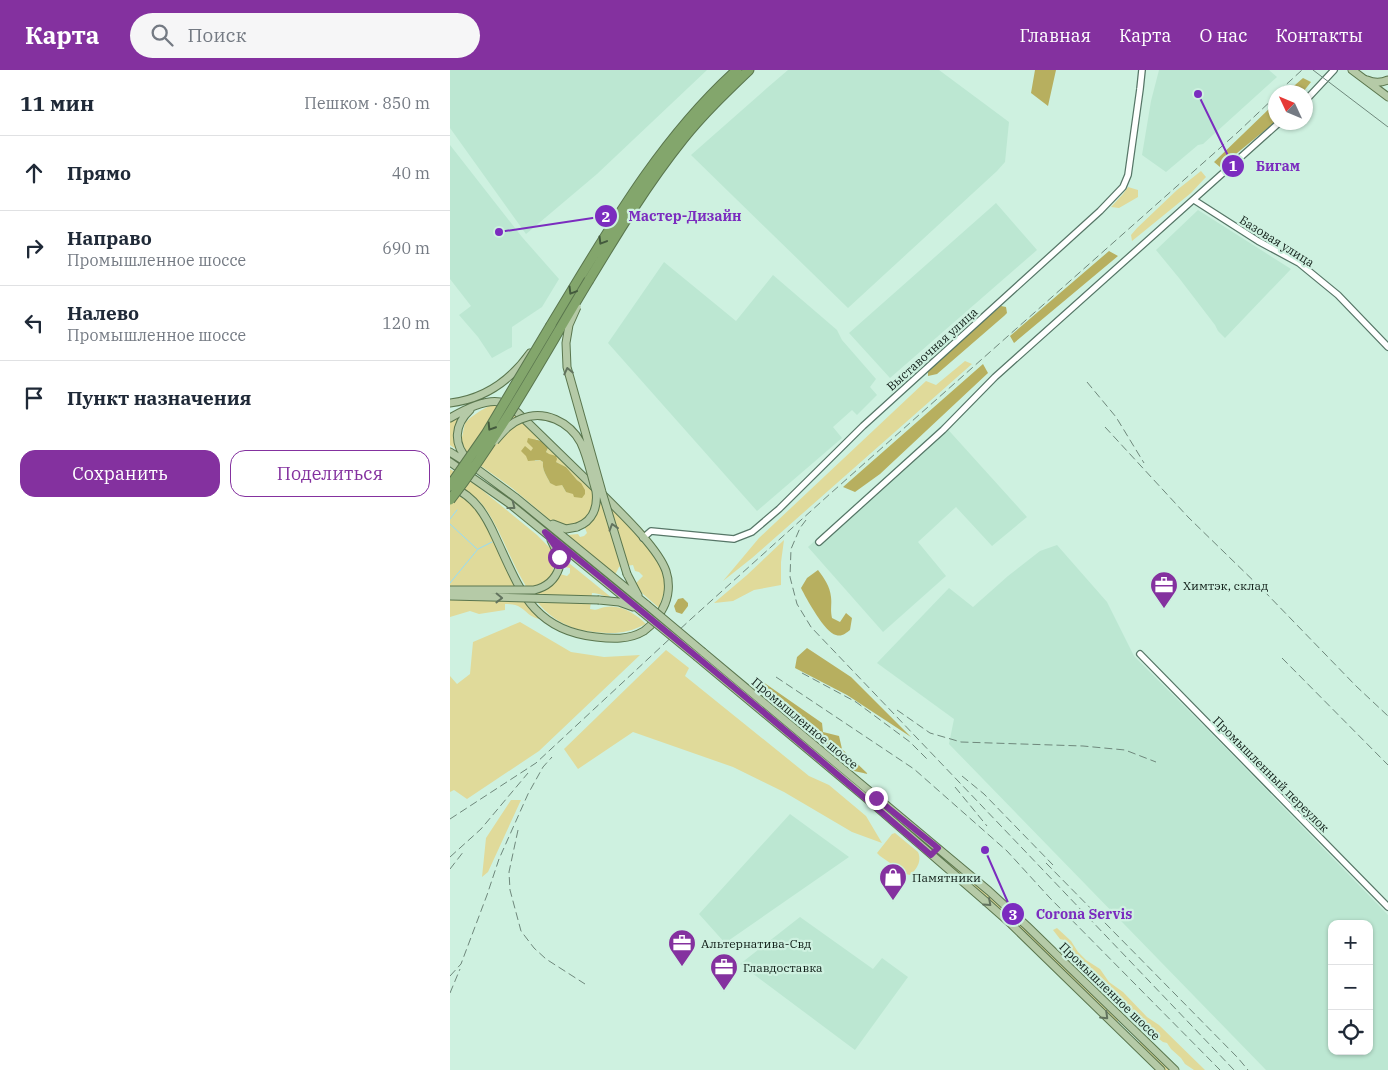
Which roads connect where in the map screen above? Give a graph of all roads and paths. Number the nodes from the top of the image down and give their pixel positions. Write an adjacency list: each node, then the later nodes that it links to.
1 (736, 70): 15 (highway, one-way to 15)
2 (749, 70): 11 (highway)
3 (755, 70): 11 (main road)
4 (1142, 70): 27 (street, Выставочная улица)
5 (1334, 70): 9 (street)
6 (1352, 70): 7 (main road)
7 (1364, 79): 8 (main road); 10 (main road)
8 (1388, 80)
9 (1313, 92)
10 (1388, 97)
11 (720, 98): 14 (highway)
12 (1271, 130): 13 (street)
13 (1194, 200): 16 (street, Базовая улица); 28 (street)
14 (589, 280): 22 (highway, bridge); 31 (main road, one-way to 14, bridge)
15 (551, 325): 17 (main road, bridge); 23 (highway, one-way to 23, bridge)
16 (1388, 347)
17 (450, 403)
18 (476, 406): 19 (main road); 22 (main road); 27 (main road)
19 (450, 418)
20 (450, 452): 22 (main road, Промышленное шоссе)
21 (450, 463): 26 (main road, Промышленное шоссе, one-way to 26)
22 (475, 469): 24 (highway, bridge); 25 (main road, Промышленное шоссе); 25 (main road, bridge)
23 (450, 486): 27 (main road)
24 (450, 500)
25 (538, 515): 31 (main road, Промышленное шоссе)
26 (545, 532): 29 (main road, bridge); 31 (main road, Промышленное шоссе)
27 (643, 538)
28 (819, 542)
29 (450, 590)
30 (450, 596): 31 (main road, one-way to 31, bridge)
31 (644, 608): 32 (main road, Промышленное шоссе, bridge)
32 (700, 654): 34 (main road, Промышленное шоссе); 35 (main road, Промышленное шоссе)
33 (1140, 654): 36 (street, Промышленный переулок)
34 (938, 848): 35 (main road); 37 (main road, Промышленное шоссе)
35 (931, 855): 38 (main road, Промышленное шоссе, one-way to 38)
36 (1388, 907)
37 (1135, 1031): 38 (main road); 40 (main road, Промышленное шоссе)
38 (1128, 1038): 39 (main road, Промышленное шоссе)
39 (1161, 1070)
40 (1175, 1070)

